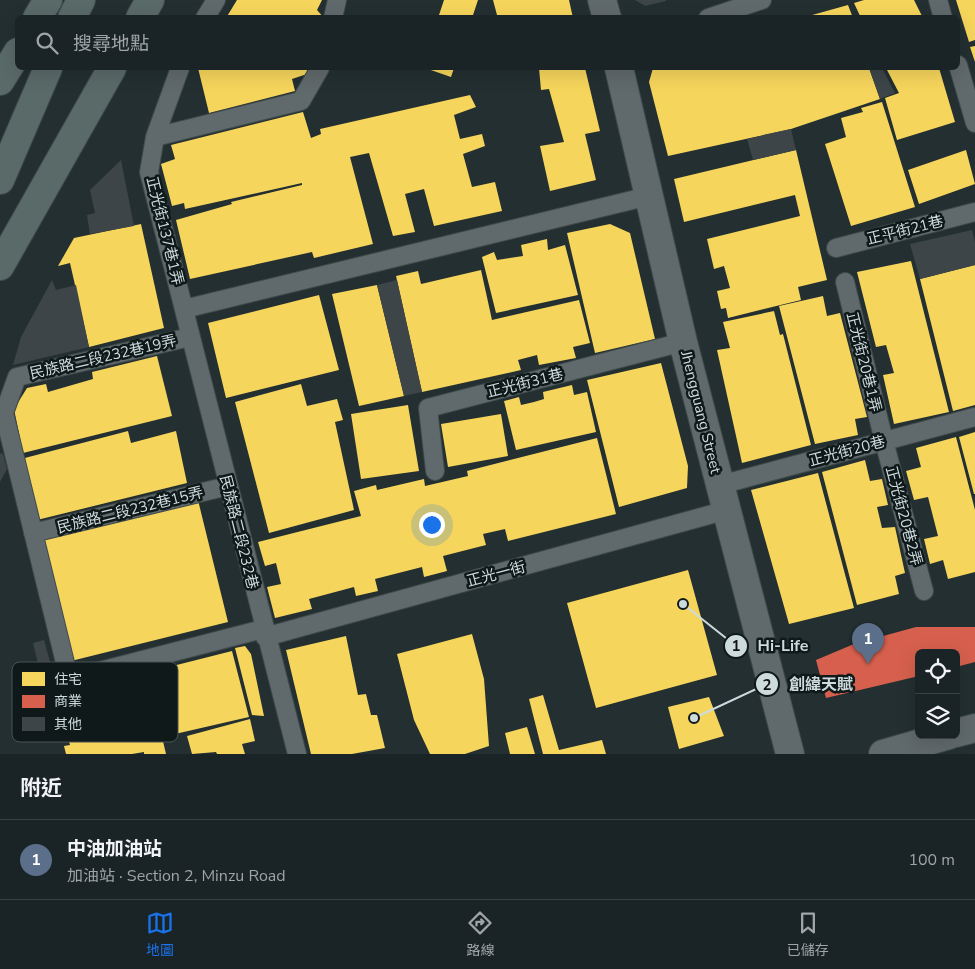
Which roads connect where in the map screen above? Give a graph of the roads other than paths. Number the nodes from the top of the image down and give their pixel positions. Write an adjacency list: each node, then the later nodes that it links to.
1 (48, 0): 9 (highway)
2 (81, 0): 10 (highway)
3 (150, 0): 11 (highway)
4 (216, 0): 12 (lane)
5 (337, 0): 13 (lane)
6 (602, 0): 14 (street)
7 (762, 0): 15 (lane)
8 (938, 0): 16 (lane)
9 (40, 15)
10 (74, 15)
11 (142, 15)
12 (207, 15)
13 (334, 15)
14 (606, 15)
15 (717, 15)
16 (942, 15)
17 (15, 57): 24 (highway)
18 (47, 70): 27 (highway)
19 (111, 70): 31 (highway)
20 (179, 70): 26 (lane, 正光街137巷1弄)
21 (319, 70): 26 (lane)
22 (619, 70): 28 (street, Jhengguang Street)
23 (959, 70): 25 (lane)
24 (0, 81)
25 (975, 123)
26 (155, 137): 33 (lane, 正光街137巷1弄)
27 (0, 180)
28 (649, 196): 33 (lane); 35 (street, Jhengguang Street)
29 (975, 212): 30 (lane, 正平街21巷)
30 (836, 248)
31 (0, 266)
32 (845, 282): 37 (lane, 正光街20巷1弄)
33 (184, 309): 34 (lane, 民族路二段232巷)
34 (190, 337): 40 (lane, 民族路二段232巷); 42 (lane, 民族路二段232巷19弄)
35 (683, 342): 38 (lane, 正光街31巷); 39 (street, Jhengguang Street)
36 (975, 417): 37 (lane, 正光街20巷)
37 (884, 441): 39 (lane, 正光街20巷); 43 (lane, 正光街20巷2弄)
38 (435, 471)
39 (720, 485): 41 (street, Jhengguang Street)
40 (228, 486): 42 (lane, 民族路二段232巷15弄); 44 (lane, 民族路二段232巷)
41 (726, 510): 44 (lane, 正光一街); 51 (street, Jhengguang Street)
42 (33, 533): 45 (lane, 正光一街)
43 (924, 591)
44 (264, 633): 46 (lane, 正光一街); 50 (lane, 民族路二段232巷)
45 (65, 662)
46 (141, 662)
47 (975, 728): 48 (street)
48 (960, 732)
49 (935, 739): 52 (street)
50 (297, 754)
51 (790, 754)
52 (883, 754)

